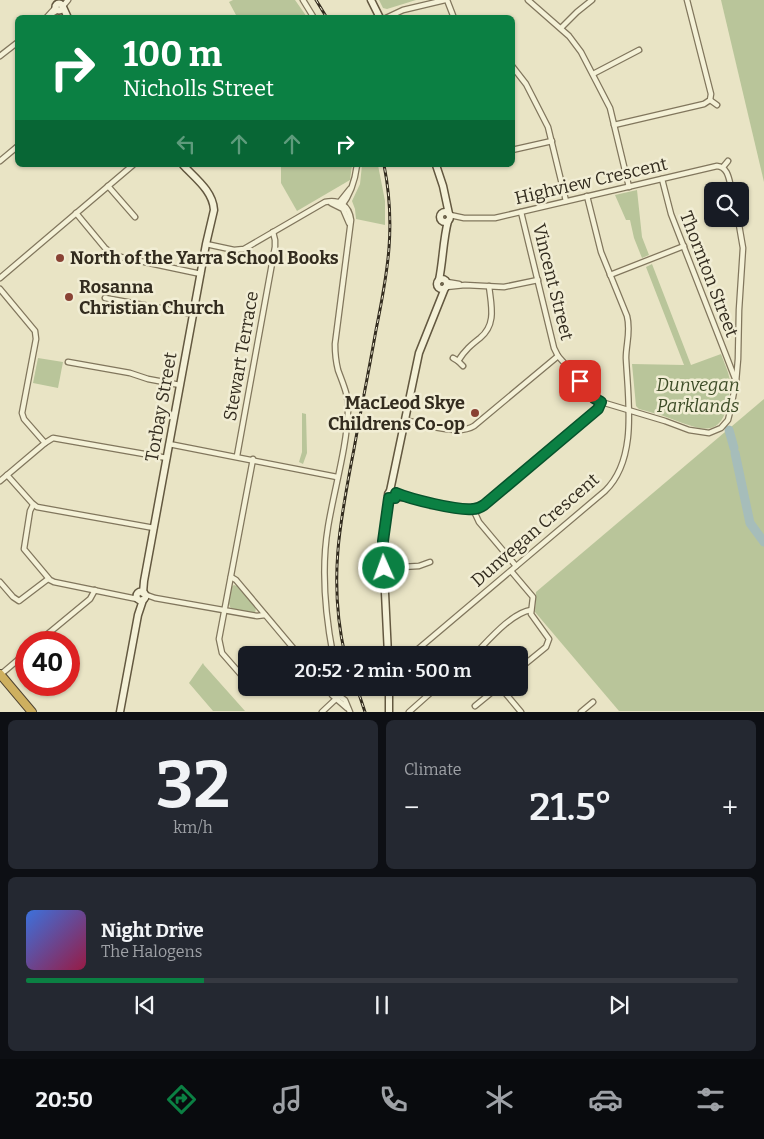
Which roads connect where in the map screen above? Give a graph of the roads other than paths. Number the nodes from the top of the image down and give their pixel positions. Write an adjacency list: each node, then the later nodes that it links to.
1 (303, 0): 9 (street)
2 (446, 0): 11 (street); 12 (street)
3 (528, 0): 13 (street)
4 (592, 0): 13 (street)
5 (688, 0): 19 (street)
6 (371, 1): 10 (street)
7 (60, 4): 8 (street)
8 (49, 15)
9 (312, 15)
10 (378, 15)
11 (392, 15)
12 (453, 15)
13 (561, 28): 18 (street)
14 (15, 44): 16 (street)
15 (639, 50): 18 (street)
16 (1, 55)
17 (515, 70): 22 (street)
18 (593, 74): 21 (street)
19 (710, 100): 20 (street); 21 (street)
20 (717, 104)
21 (614, 125): 35 (street)
22 (552, 141): 24 (street); 37 (street)
23 (15, 148): 25 (street)
24 (515, 149)
25 (0, 160)
26 (728, 161): 31 (street)
27 (131, 167): 34 (street)
28 (184, 167): 45 (street, Torbay Street)
29 (356, 167): 38 (street)
30 (437, 167): 42 (street)
31 (723, 167): 32 (street, Highview Crescent); 33 (street)
32 (662, 179): 35 (street, Highview Crescent); 46 (street, Thornton Street)
33 (730, 182)
34 (108, 186): 40 (street); 41 (street)
35 (629, 187): 36 (street, Highview Crescent)
36 (587, 196): 37 (street, Highview Crescent); 48 (street, Dunvegan Crescent)
37 (566, 202): 39 (street, Highview Crescent)
38 (340, 204): 44 (street); 76 (street)
39 (521, 212): 42 (street, Highview Crescent); 50 (street, Vincent Street)
40 (76, 213): 47 (street); 49 (street)
41 (135, 217)
42 (447, 217): 51 (street)
43 (740, 227): 59 (street)
44 (273, 232): 45 (street); 72 (street, Stewart Terrace)
45 (207, 241): 47 (street, Torbay Street)
46 (684, 246): 48 (street); 56 (street, Thornton Street)
47 (201, 274): 55 (street, Torbay Street)
48 (610, 275): 68 (street, Dunvegan Crescent)
49 (0, 278)
50 (538, 280): 52 (street); 57 (street, Vincent Street)
51 (444, 284): 52 (street); 69 (street)
52 (489, 286): 60 (street)
53 (0, 289): 70 (street)
54 (105, 298): 55 (street)
55 (193, 314): 66 (street, Torbay Street)
56 (724, 351): 59 (street, Thornton Street); 64 (street, Thornton Street)
57 (558, 356): 67 (street, Vincent Street); 69 (street)
58 (452, 358): 60 (street)
59 (738, 358): 63 (street)
60 (458, 361): 62 (street)
61 (68, 362): 66 (street)
62 (463, 366)
63 (738, 366): 64 (street); 65 (street)
64 (730, 367): 65 (street, Thornton Street)
65 (736, 382): 68 (street, Vincent Street)
66 (180, 385): 71 (street, Torbay Street)
67 (601, 402): 68 (street, Vincent Street); 80 (street)
68 (629, 410): 83 (street, Dunvegan Crescent)
69 (405, 420): 78 (street)
70 (45, 443): 73 (street); 75 (street)
71 (169, 444): 72 (street); 73 (street, Torbay Street)
72 (238, 456): 74 (street)
73 (167, 458): 81 (street, Torbay Street)
74 (252, 459): 76 (street); 87 (street)
75 (7, 475): 77 (street); 79 (street)
76 (337, 477): 96 (street)
77 (0, 481)
78 (393, 495): 80 (street); 84 (street)
79 (33, 505): 81 (street); 86 (street)
80 (473, 509): 83 (street)
81 (154, 528): 90 (street, Torbay Street)
82 (430, 562): 84 (street)
83 (516, 566): 85 (street, Dunvegan Crescent)
84 (384, 568): 97 (street)
85 (511, 570): 92 (street); 98 (street, Dunvegan Crescent)
86 (48, 578): 88 (street); 89 (street)
87 (230, 580): 91 (street); 93 (street)
88 (0, 582)
89 (95, 590): 90 (street); 94 (street)
90 (141, 596): 91 (street); 113 (street, Torbay Street)
91 (225, 610): 93 (street); 102 (street)
92 (531, 610): 99 (street); 101 (street)
93 (265, 615): 95 (street)
94 (51, 631)
95 (291, 646)
96 (332, 646)
97 (388, 646)
98 (422, 646)
99 (484, 646)
100 (15, 661): 103 (street)
101 (528, 661)
102 (238, 671)
103 (0, 674): 112 (highway)
104 (389, 696): 115 (street)
105 (427, 696): 116 (street)
106 (488, 696): 110 (street)
107 (506, 696): 117 (street)
108 (338, 697): 111 (street); 114 (street)
109 (593, 702): 118 (street)
110 (475, 706)
111 (349, 711)
112 (32, 712)
113 (120, 712)
114 (322, 712)
115 (389, 712)
116 (409, 712)
117 (521, 712)
118 (582, 712)

